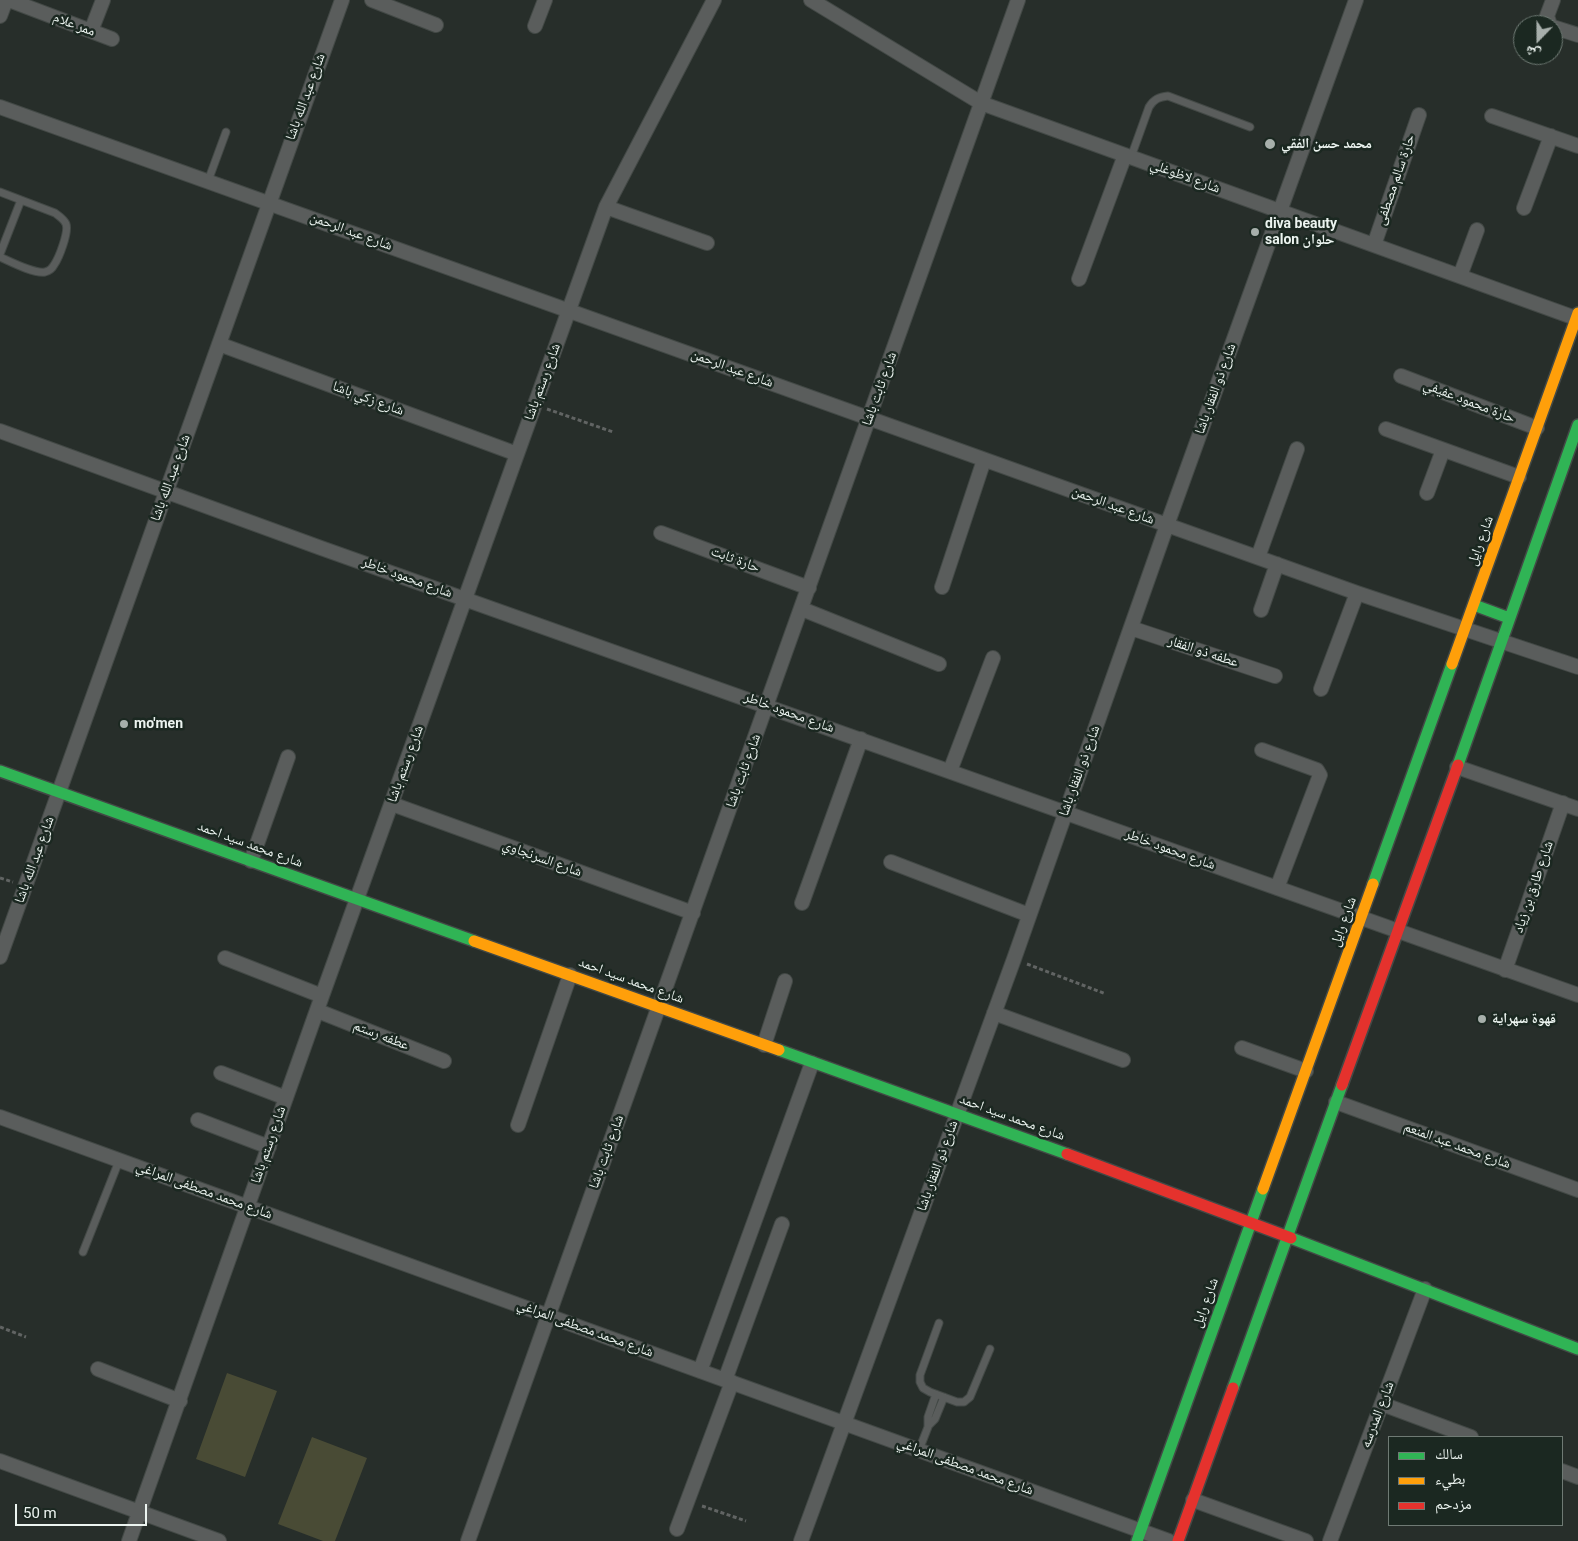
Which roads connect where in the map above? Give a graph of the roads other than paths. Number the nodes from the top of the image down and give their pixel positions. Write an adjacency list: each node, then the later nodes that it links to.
1 (7, 0): 12 (street); 15 (street, ممر علام)
2 (103, 0): 15 (street)
3 (342, 0): 31 (street, شارع عبد الله باشا)
4 (372, 0): 13 (street)
5 (545, 0): 14 (street)
6 (714, 0): 32 (street, شارع رستم باشا)
7 (811, 0): 19 (street, شارع لاظوغلي)
8 (1018, 0): 19 (street, شارع ثابت باشا)
9 (1356, 0): 34 (street, شارع ذو الفقار باشا)
10 (1553, 0): 11 (street)
11 (1547, 15)
12 (0, 16)
13 (436, 25)
14 (535, 26)
15 (91, 30): 18 (street, ممر علام)
16 (1563, 30): 17 (street)
17 (1578, 35)
18 (112, 39)
19 (981, 103): 27 (street, شارع لاظوغلي); 45 (street, شارع ثابت باشا)
20 (0, 107): 28 (street, شارع عبد الرحمن)
21 (1419, 115): 37 (street, حارة سالم مصطفى)
22 (1492, 116): 25 (street)
23 (1250, 127): 27 (lane)
24 (226, 132): 28 (lane)
25 (1551, 136): 26 (street); 33 (street)
26 (1578, 146)
27 (1128, 156): 34 (street, شارع لاظوغلي); 40 (street)
28 (208, 181): 31 (street, شارع عبد الرحمن)
29 (0, 192): 30 (lane)
30 (21, 200): 38 (lane); 38 (lane)
31 (268, 203): 41 (street, شارع عبد الرحمن); 43 (street, شارع عبد الله باشا)
32 (606, 207): 36 (street); 41 (street, شارع رستم باشا)
33 (1524, 208)
34 (1280, 211): 37 (street, شارع لاظوغلي); 57 (street, شارع ذو الفقار باشا)
35 (1477, 230): 39 (street)
36 (707, 243)
37 (1374, 245): 39 (street, شارع لاظوغلي)
38 (0, 256)
39 (1460, 276): 42 (street, شارع لاظوغلي)
40 (1079, 279)
41 (568, 310): 45 (street, شارع عبد الرحمن); 52 (street, شارع رستم باشا)
42 (1577, 317): 47 (street, شارع رايل)
43 (219, 344): 52 (street, شارع زكي باشا); 55 (street, شارع عبد الله باشا)
44 (1401, 376): 47 (street, حارة محمود عفيفي)
45 (869, 418): 53 (street, شارع عبد الرحمن); 62 (street, شارع ثابت باشا)
46 (1578, 425): 68 (street)
47 (1537, 428): 54 (street, شارع رايل)
48 (1386, 429): 51 (street)
49 (0, 431): 55 (street, شارع محمود خاطر)
50 (1297, 449): 59 (street)
51 (1443, 450): 54 (street); 56 (street)
52 (517, 454): 64 (street, شارع رستم باشا)
53 (984, 460): 57 (street, شارع عبد الرحمن); 61 (street)
54 (1519, 477): 65 (street, شارع رايل)
55 (166, 490): 64 (street, شارع محمود خاطر); 84 (street, شارع عبد الله باشا)
56 (1427, 493)
57 (1167, 525): 59 (street, شارع عبد الرحمن); 69 (street, شارع ذو الفقار باشا)
58 (661, 533): 62 (street, حارة ثابت)
59 (1258, 557): 60 (street, شارع عبد الرحمن)
60 (1276, 564): 63 (street, شارع عبد الرحمن); 67 (street)
61 (942, 587)
62 (809, 588): 66 (street, شارع ثابت باشا)
63 (1357, 593): 70 (street, شارع عبد الرحمن); 76 (street)
64 (465, 599): 77 (street, شارع محمود خاطر); 86 (street, شارع رستم باشا)
65 (1474, 605): 68 (street); 70 (street, شارع رايل)
66 (802, 609): 73 (street); 77 (street, شارع ثابت باشا)
67 (1261, 610)
68 (1509, 618): 71 (street)
69 (1131, 628): 75 (street, عطفه ذو الفقار); 88 (street, شارع ذو الفقار باشا)
70 (1465, 630): 71 (street, شارع عبد الرحمن); 96 (street, شارع رايل)
71 (1501, 641): 74 (street, شارع عبد الرحمن); 81 (street)
72 (992, 658): 83 (street)
73 (939, 664)
74 (1578, 667)
75 (1275, 676)
76 (1321, 689)
77 (767, 705): 78 (street, شارع محمود خاطر); 94 (street, شارع ثابت باشا)
78 (861, 739): 83 (street, شارع محمود خاطر); 93 (street)
79 (1262, 750): 91 (street)
80 (288, 757): 89 (street)
81 (1457, 767): 85 (street); 97 (street)
82 (0, 771): 84 (street, شارع محمد سيد احمد)
83 (950, 771): 88 (street, شارع محمود خاطر)
84 (58, 792): 89 (street, شارع محمد سيد احمد); 98 (street, شارع عبد الله باشا)
85 (1563, 803): 87 (street); 100 (street, شارع طارق بن زياد)
86 (392, 804): 92 (street, شارع رستم باشا); 94 (street, شارع السرنجاوي)
87 (1578, 809)
88 (1066, 812): 91 (street, شارع محمود خاطر); 95 (street, شارع ذو الفقار باشا)
89 (251, 861): 92 (street, شارع محمد سيد احمد)
90 (891, 862): 95 (street)
91 (1277, 888): 96 (street, شارع محمود خاطر)
92 (358, 899): 101 (street, شارع محمد سيد احمد); 104 (street, شارع رستم باشا)
93 (802, 903)
94 (693, 913): 105 (street, شارع ثابت باشا)
95 (1029, 915): 107 (street, شارع ذو الفقار باشا)
96 (1362, 918): 97 (street, شارع محمود خاطر); 113 (street, شارع رايل)
97 (1397, 931): 100 (street, شارع محمود خاطر); 116 (street)
98 (0, 957)
99 (225, 958): 104 (street)
100 (1505, 970): 103 (street, شارع محمود خاطر)
101 (570, 975): 105 (street, شارع محمد سيد احمد); 120 (street)
102 (785, 981): 108 (street)
103 (1578, 995)
104 (322, 996): 106 (street, شارع رستم باشا)
105 (659, 1007): 108 (street, شارع محمد سيد احمد); 130 (street, شارع ثابت باشا)
106 (318, 1011): 111 (street, عطفه رستم); 115 (street, شارع رستم باشا)
107 (994, 1013): 110 (street); 117 (street, شارع ذو الفقار باشا)
108 (764, 1045): 112 (street, شارع محمد سيد احمد)
109 (1242, 1048): 113 (street)
110 (1123, 1060)
111 (444, 1061)
112 (812, 1063): 117 (street, شارع محمد سيد احمد); 135 (street)
113 (1306, 1071): 125 (street, شارع رايل)
114 (221, 1073): 115 (street)
115 (286, 1098): 121 (street, شارع رستم باشا)
116 (1336, 1102): 123 (street, شارع محمد عبد المنعم); 127 (street)
117 (957, 1114): 125 (street, شارع محمد سيد احمد); 141 (street, شارع ذو الفقار باشا)
118 (0, 1117): 122 (street, شارع محمد مصطفى المراغي)
119 (198, 1120): 121 (street)
120 (518, 1125)
121 (269, 1147): 124 (street, شارع رستم باشا)
122 (119, 1161): 124 (street, شارع محمد مصطفى المراغي); 128 (lane)
123 (1578, 1190)
124 (248, 1207): 130 (street, شارع محمد مصطفى المراغي); 139 (street, شارع رستم باشا)
125 (1251, 1222): 127 (street, شارع محمد سيد احمد); 151 (street, شارع رايل)
126 (782, 1224): 136 (street)
127 (1288, 1236): 129 (street, شارع محمد سيد احمد); 148 (street)
128 (84, 1252)
129 (1425, 1289): 133 (street, شارع محمد سيد احمد); 140 (street, شارع المدرسه)
130 (549, 1316): 135 (street, شارع محمد مصطفى المراغي); 154 (street, شارع ثابت باشا)
131 (939, 1323): 137 (lane)
132 (990, 1349): 138 (lane)
133 (1578, 1349)
134 (98, 1369): 139 (street)
135 (700, 1371): 136 (street, شارع محمد مصطفى المراغي)
136 (728, 1381): 141 (street, شارع محمد مصطفى المراغي); 150 (street)
137 (936, 1394): 138 (lane); 142 (lane)
138 (944, 1397): 142 (lane)
139 (180, 1401): 149 (street, شارع رستم باشا)
140 (1382, 1404): 143 (street); 159 (street, شارع المدرسه)
141 (844, 1423): 144 (street, شارع محمد مصطفى المراغي); 155 (street, شارع ذو الفقار باشا)
142 (929, 1425): 144 (lane)
143 (1468, 1436)
144 (919, 1450): 151 (street, شارع محمد مصطفى المراغي)
145 (0, 1461): 149 (street)
146 (1563, 1471): 147 (street)
147 (1578, 1477)
148 (1193, 1500): 157 (street); 158 (street)
149 (140, 1512): 152 (street, شارع رستم باشا); 153 (street)
150 (677, 1529)
151 (1139, 1536): 156 (street, شارع محمد مصطفى المراغي)
152 (129, 1541)
153 (219, 1541)
154 (468, 1541)
155 (801, 1541)
156 (1169, 1541)
157 (1178, 1541)
158 (1306, 1541)
159 (1330, 1541)

